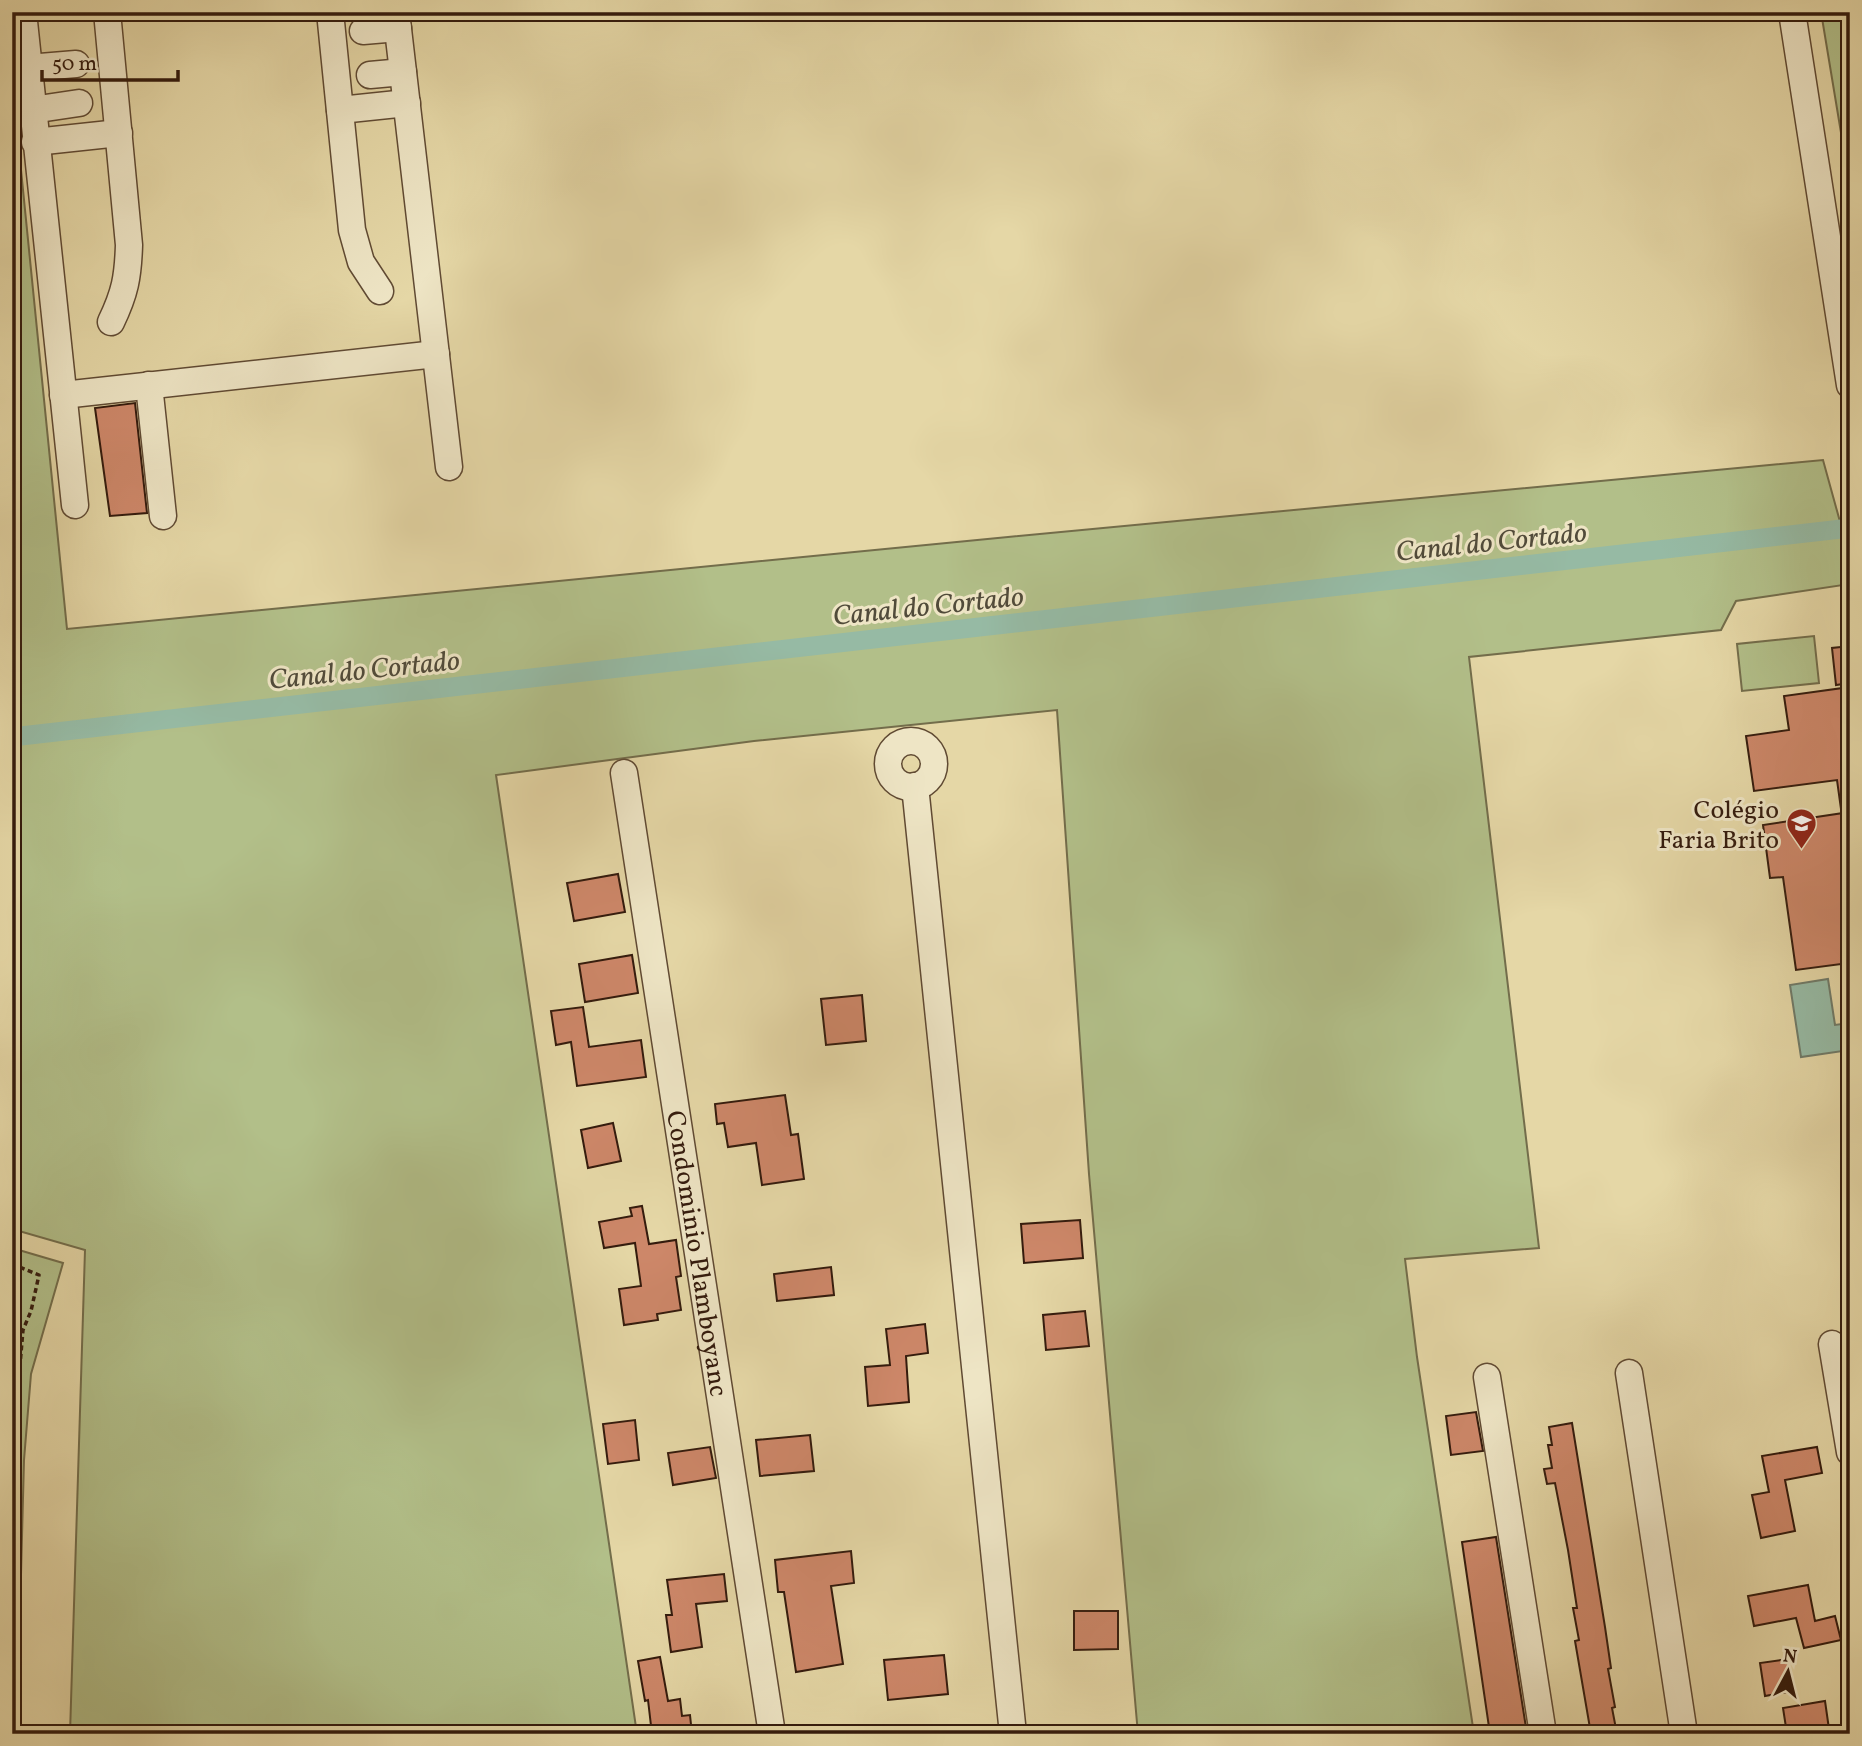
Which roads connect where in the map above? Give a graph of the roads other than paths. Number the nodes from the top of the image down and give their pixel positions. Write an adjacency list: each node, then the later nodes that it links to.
1 (23, 12): 8 (street)
2 (107, 12): 15 (street)
3 (330, 12): 14 (street)
4 (1793, 15): 21 (street)
5 (397, 20): 6 (street); 9 (street)
6 (363, 31)
7 (76, 64): 8 (street)
8 (28, 68): 13 (street)
9 (403, 72): 10 (street); 12 (street)
10 (370, 75)
11 (79, 103): 13 (street)
12 (407, 103): 14 (street); 19 (street)
13 (32, 110): 16 (street)
14 (340, 110): 17 (street)
15 (119, 133): 16 (street); 18 (street)
16 (35, 142): 22 (street)
17 (380, 291)
18 (111, 322)
19 (436, 354): 20 (street); 23 (street)
20 (149, 385): 22 (street); 25 (street)
21 (1850, 385)
22 (63, 395): 24 (street)
23 (449, 467)
24 (75, 505)
25 (163, 516)
26 (624, 773): 32 (street, Condominio Plamboyanc)
27 (915, 786): 33 (street)
28 (1832, 1344): 31 (street)
29 (1629, 1373): 35 (street)
30 (1487, 1377): 34 (street)
31 (1850, 1452)
32 (772, 1734)
33 (1013, 1734)
34 (1543, 1734)
35 (1684, 1734)

